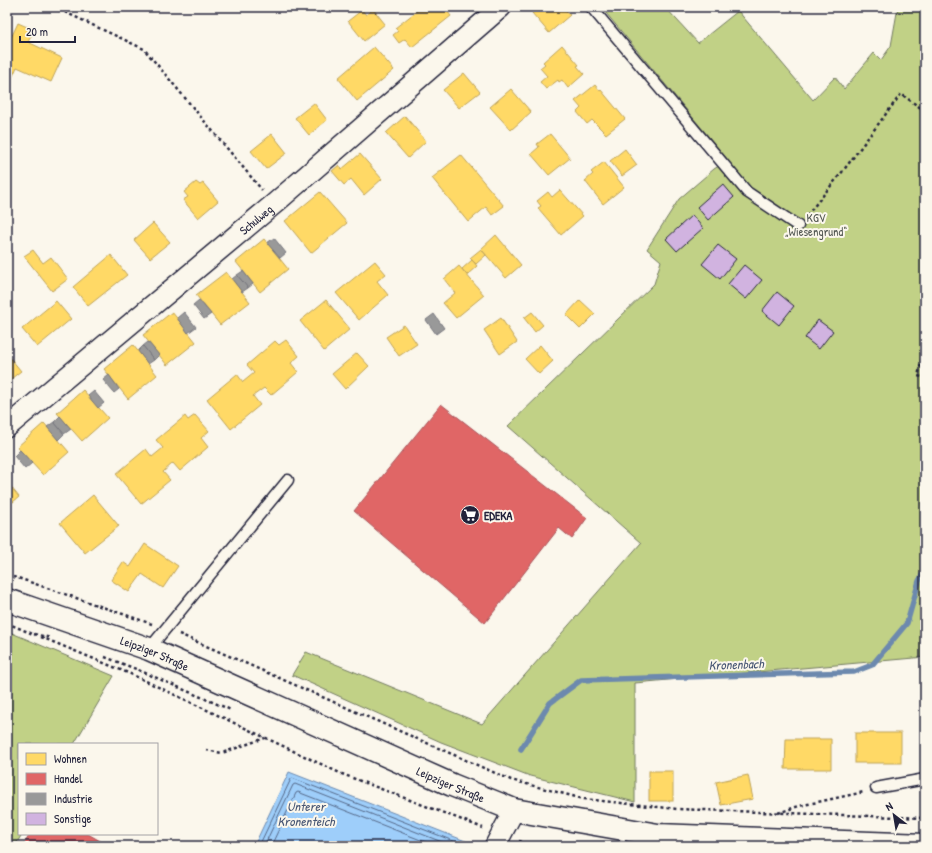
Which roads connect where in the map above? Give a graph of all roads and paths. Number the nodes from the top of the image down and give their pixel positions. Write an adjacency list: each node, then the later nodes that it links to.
1 (54, 7): 5 (path)
2 (501, 7): 5 (street, Schulweg)
3 (591, 7): 6 (lane)
4 (925, 111): 6 (path)
5 (274, 204): 9 (street, Schulweg)
6 (798, 226)
7 (925, 346): 8 (path)
8 (925, 378)
9 (7, 427)
10 (288, 480): 14 (lane)
11 (7, 576): 14 (path)
12 (7, 600): 15 (main road, Leipziger Straße)
13 (7, 623): 16 (path)
14 (166, 628): 15 (lane); 21 (path)
15 (149, 649): 20 (main road, Leipziger Straße)
16 (265, 738): 17 (path); 23 (path)
17 (206, 750)
18 (925, 780): 19 (lane)
19 (876, 788): 21 (path)
20 (514, 810): 23 (street); 24 (main road, Leipziger Straße)
21 (775, 814): 22 (path)
22 (925, 818)
23 (498, 840): 25 (path)
24 (925, 845)
25 (534, 846)

